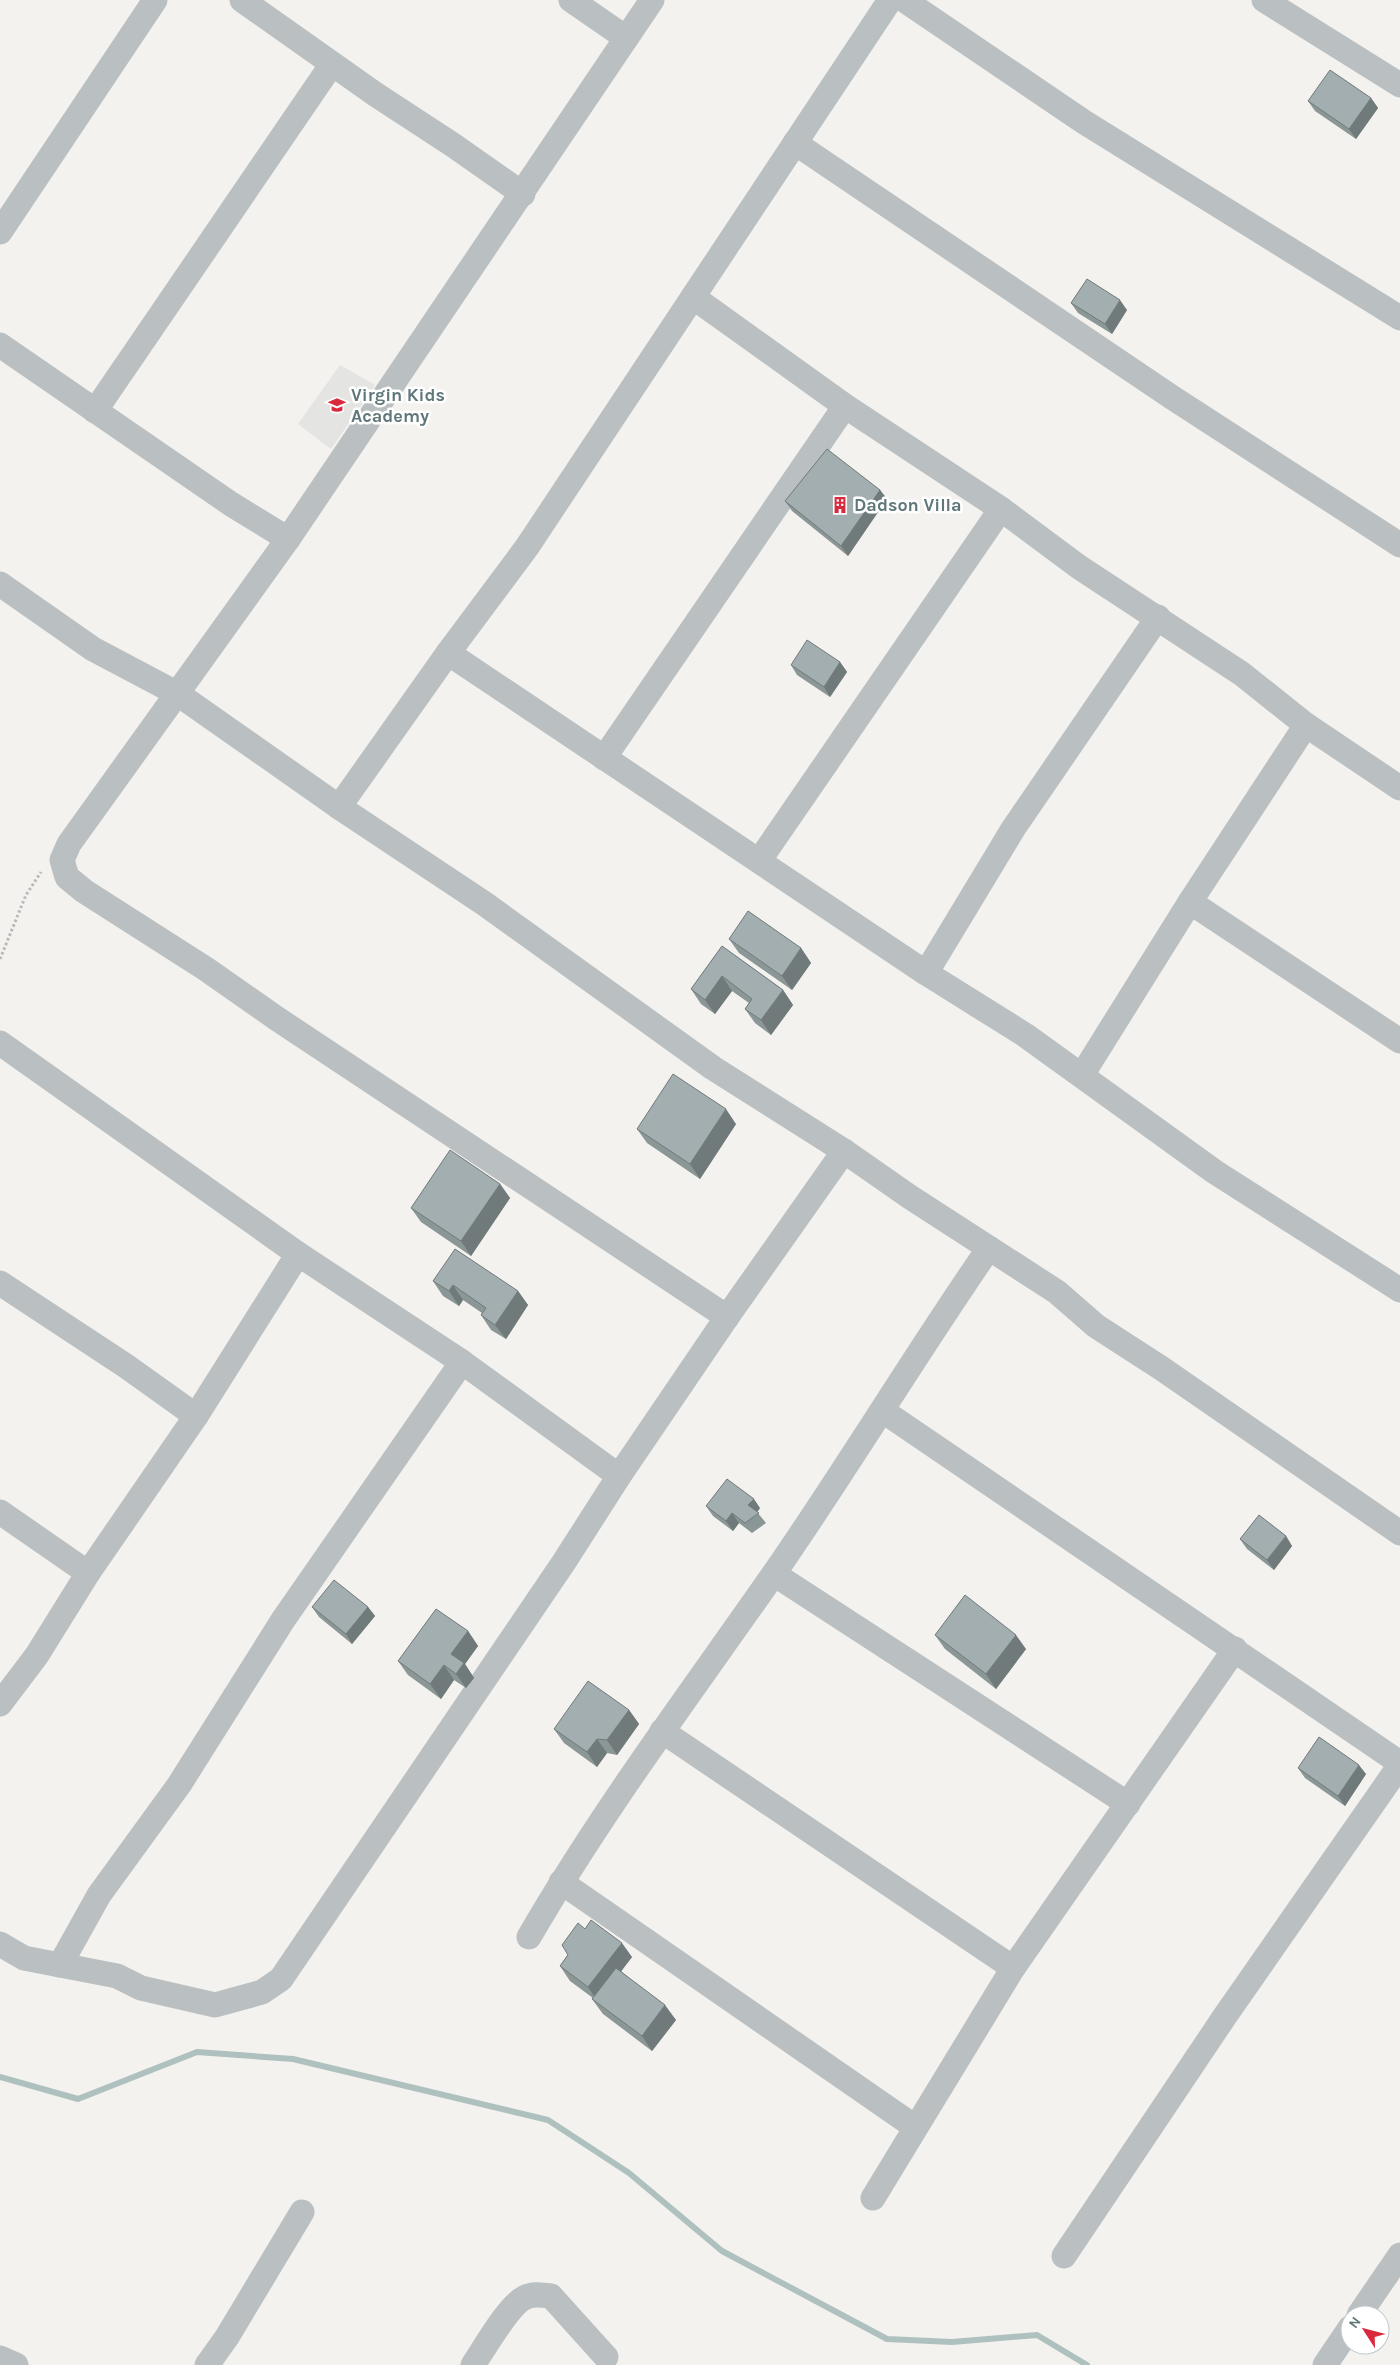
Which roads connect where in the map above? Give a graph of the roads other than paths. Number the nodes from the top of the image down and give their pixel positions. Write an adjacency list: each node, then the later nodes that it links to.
1 (155, 0): 13 (street)
2 (242, 0): 9 (street)
3 (571, 0): 8 (street)
4 (652, 0): 8 (street)
5 (890, 0): 11 (street)
6 (904, 0): 15 (street)
7 (1264, 0): 10 (street)
8 (626, 38): 12 (street)
9 (332, 64): 12 (street); 18 (street)
10 (1400, 85)
11 (795, 143): 14 (street); 21 (street)
12 (523, 194): 20 (street)
13 (0, 232)
14 (693, 297): 17 (street); 24 (street)
15 (1400, 318)
16 (0, 345): 18 (street)
17 (845, 406): 19 (street); 27 (street)
18 (95, 411): 20 (street)
19 (1001, 509): 23 (street); 30 (street)
20 (288, 539): 25 (street)
21 (1400, 546)
22 (0, 584): 25 (street)
23 (1158, 617): 26 (street); 32 (street)
24 (448, 653): 27 (street); 29 (street)
25 (178, 694): 29 (street); 41 (street)
26 (1306, 725): 28 (street); 31 (street)
27 (604, 758): 30 (street)
28 (1400, 788)
29 (339, 807): 36 (street)
30 (759, 861): 32 (street)
31 (1190, 902): 33 (street); 35 (street)
32 (926, 973): 35 (street)
33 (1400, 1041)
34 (0, 1043): 38 (street)
35 (1082, 1075): 40 (street)
36 (844, 1151): 37 (street); 41 (street)
37 (989, 1248): 43 (street); 47 (street)
38 (298, 1254): 42 (street); 44 (street)
39 (0, 1283): 44 (street)
40 (1400, 1290)
41 (726, 1317): 45 (street)
42 (462, 1362): 45 (street); 58 (street)
43 (883, 1411): 49 (street); 50 (street)
44 (196, 1416): 48 (street)
45 (618, 1476): 58 (street)
46 (0, 1512): 48 (street)
47 (1400, 1533)
48 (88, 1573): 51 (street)
49 (774, 1574): 52 (street); 54 (street)
50 (1235, 1649): 53 (street); 54 (street)
51 (0, 1704)
52 (662, 1731): 55 (street); 59 (street)
53 (1400, 1764): 64 (street)
54 (1128, 1804): 59 (street)
55 (561, 1882): 56 (street); 60 (street)
56 (529, 1937)
57 (0, 1944): 58 (street)
58 (60, 1965)
59 (1013, 1968): 60 (street)
60 (915, 2127): 61 (street)
61 (873, 2198)
62 (302, 2212): 70 (street)
63 (1400, 2255): 65 (street)
64 (1064, 2256)
65 (1366, 2305)
66 (1340, 2342): 72 (street)
67 (0, 2358): 69 (street)
68 (608, 2362): 71 (street)
69 (16, 2365)
70 (207, 2365)
71 (473, 2365)
72 (1324, 2365)

